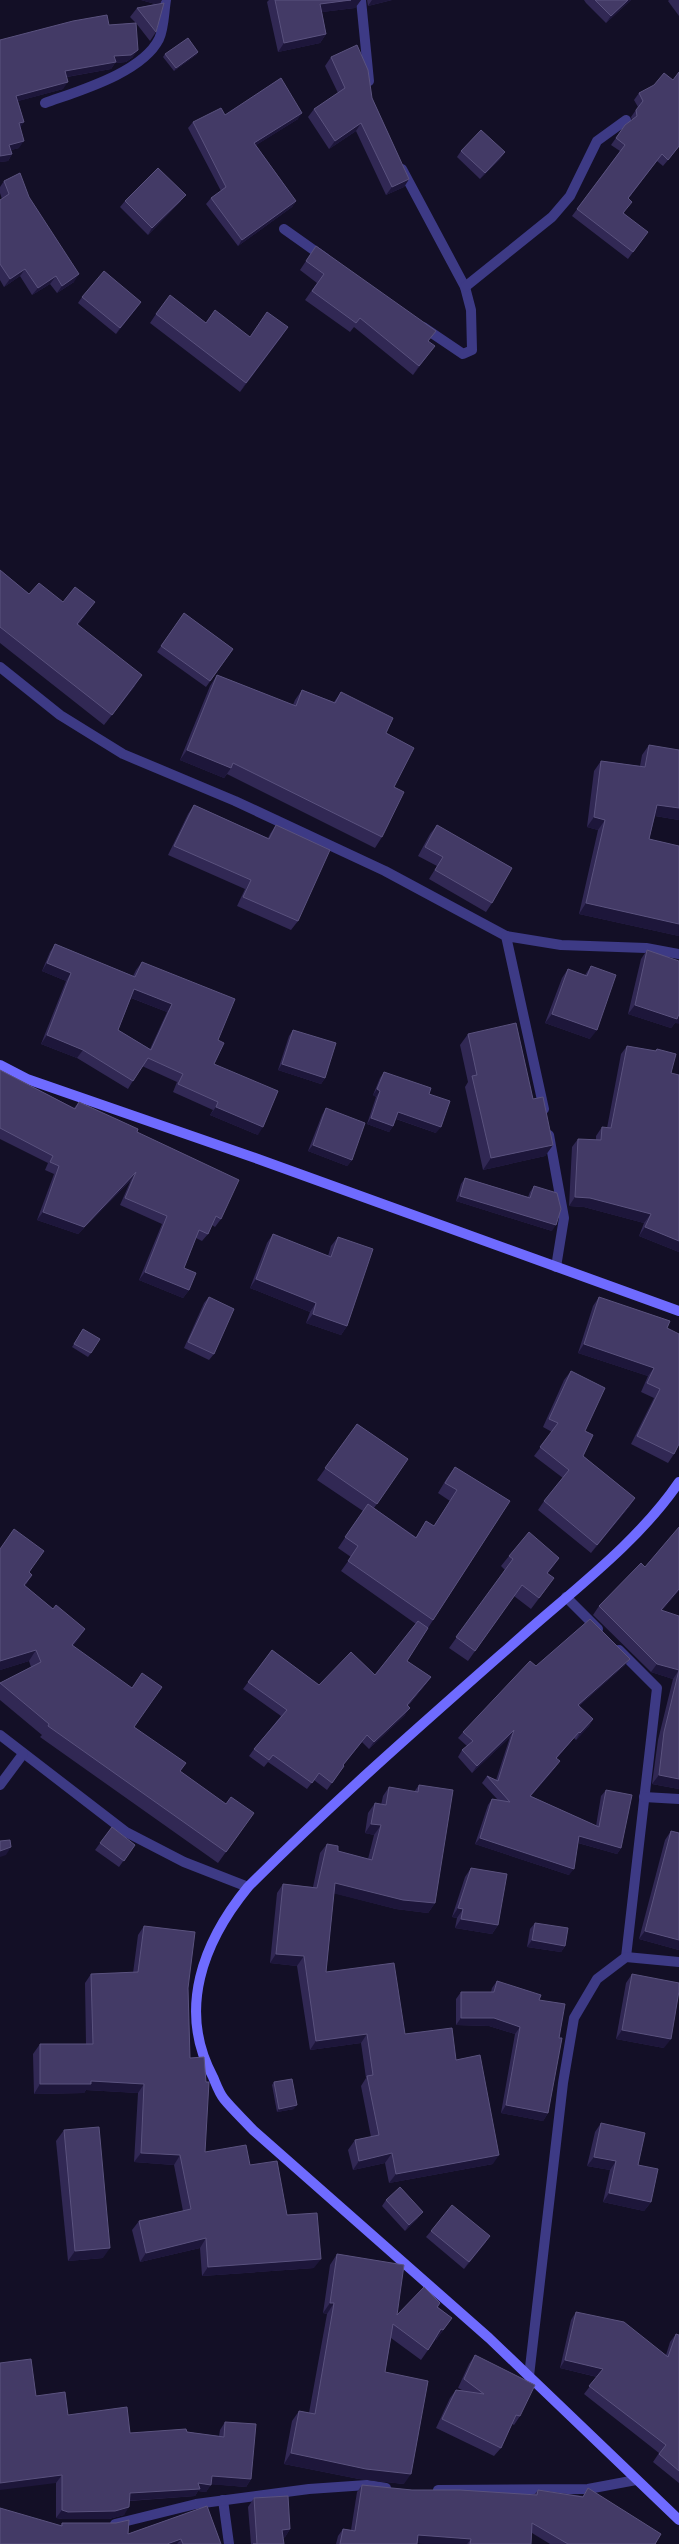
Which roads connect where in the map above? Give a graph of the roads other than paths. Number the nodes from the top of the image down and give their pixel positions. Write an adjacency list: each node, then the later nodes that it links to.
1 (166, 0): 4 (street)
2 (361, 0): 3 (street)
3 (370, 89)
4 (45, 103)
5 (626, 120): 9 (street)
6 (399, 161): 9 (street)
7 (284, 229): 8 (street)
8 (334, 265)
9 (465, 287): 10 (street)
10 (417, 323)
11 (0, 667): 12 (street)
12 (506, 936): 13 (street); 15 (street)
13 (679, 954)
14 (0, 1064): 15 (main road)
15 (556, 1267): 16 (main road)
16 (679, 1311)
17 (679, 1482): 18 (main road)
18 (566, 1597): 19 (street); 26 (main road)
19 (603, 1635)
20 (614, 1645): 24 (street)
21 (0, 1735): 22 (street)
22 (23, 1754): 23 (street); 26 (street)
23 (0, 1785)
24 (644, 1797): 25 (street); 27 (street)
25 (679, 1799)
26 (248, 1887): 29 (main road)
27 (626, 1957): 28 (street); 29 (street)
28 (679, 1962)
29 (529, 2376): 30 (main road)
30 (636, 2480): 32 (street); 34 (main road)
31 (394, 2489): 33 (street)
32 (430, 2490)
33 (223, 2500): 35 (street); 36 (street)
34 (679, 2520)
35 (103, 2525)
36 (229, 2544)

